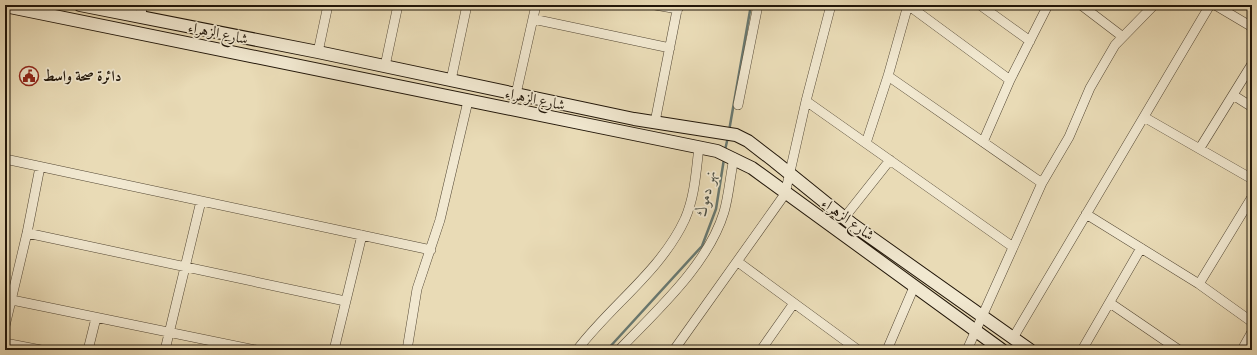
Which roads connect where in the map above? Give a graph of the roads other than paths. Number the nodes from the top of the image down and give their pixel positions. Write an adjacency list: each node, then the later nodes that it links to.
1 (80, 5): 17 (main road, شارع الزهراء)
2 (328, 5): 23 (street)
3 (398, 5): 27 (street)
4 (467, 5): 31 (street)
5 (536, 5): 18 (street)
6 (655, 5): 16 (street)
7 (758, 5): 37 (street)
8 (831, 5): 36 (street)
9 (908, 5): 29 (street); 32 (street)
10 (980, 5): 21 (street)
11 (1048, 5): 21 (street)
12 (1081, 5): 20 (street)
13 (1154, 5): 20 (street)
14 (5, 6): 28 (main road, شارع الزهراء)
15 (1216, 6): 19 (street); 39 (street)
16 (678, 7): 22 (street)
17 (142, 11): 23 (main road, شارع الزهراء)
18 (533, 19): 22 (street); 33 (street)
19 (1252, 27)
20 (1123, 37): 51 (street)
21 (1030, 41): 32 (street)
22 (670, 48): 40 (street)
23 (318, 52): 24 (main road, شارع الزهراء)
24 (347, 58): 25 (main road, شارع الزهراء); 28 (main road)
25 (362, 62): 27 (main road, شارع الزهراء); 30 (main road)
26 (1252, 64): 34 (street)
27 (384, 66): 31 (main road, شارع الزهراء)
28 (342, 75): 30 (main road, شارع الزهراء)
29 (888, 76): 41 (street); 42 (street)
30 (360, 79): 35 (main road, شارع الزهراء)
31 (451, 80): 33 (main road, شارع الزهراء)
32 (1010, 80): 41 (street)
33 (516, 94): 40 (main road, شارع الزهراء)
34 (1233, 95): 38 (street); 44 (street)
35 (468, 101): 43 (main road, شارع الزهراء); 61 (street)
36 (806, 101): 42 (street); 49 (street)
37 (738, 105)
38 (1252, 107)
39 (1144, 117): 44 (street); 55 (street)
40 (655, 122): 49 (main road, شارع الزهراء)
41 (983, 142): 51 (street)
42 (866, 143): 47 (street)
43 (703, 147): 45 (main road, شارع الزهراء); 86 (street)
44 (1200, 148): 50 (street)
45 (732, 157): 52 (main road, شارع الزهراء); 87 (street)
46 (5, 159): 48 (street)
47 (890, 160): 56 (street); 59 (street)
48 (40, 167): 54 (street); 57 (street)
49 (789, 173): 52 (street); 56 (main road, شارع الزهراء)
50 (1252, 179)
51 (1042, 184): 59 (street)
52 (785, 194): 62 (street); 65 (main road, شارع الزهراء)
53 (1252, 197): 64 (street)
54 (201, 201): 58 (street); 63 (street)
55 (1086, 214): 60 (street); 77 (street)
56 (844, 218): 70 (main road, شارع الزهراء)
57 (27, 234): 63 (street); 66 (street)
58 (362, 235): 61 (street); 67 (street)
59 (1013, 247): 70 (street)
60 (1141, 248): 64 (street); 69 (street)
61 (431, 250): 85 (street)
62 (738, 262): 68 (street); 88 (street)
63 (185, 267): 67 (street); 75 (street)
64 (1199, 284): 72 (street)
65 (914, 287): 74 (main road, شارع الزهراء); 91 (street)
66 (12, 300): 71 (street); 73 (street)
67 (345, 301): 84 (street)
68 (794, 303): 89 (street); 90 (street)
69 (1110, 303): 95 (street); 96 (street)
70 (982, 316): 74 (street); 77 (main road, شارع الزهراء)
71 (96, 318): 75 (street); 81 (street)
72 (1252, 322)
73 (5, 326)
74 (975, 331): 92 (street); 93 (main road, شارع الزهراء)
75 (169, 332): 79 (street); 82 (street)
76 (1252, 334): 97 (street)
77 (1013, 338): 94 (main road, شارع الزهراء)
78 (5, 343): 80 (street)
79 (240, 348): 83 (street)
80 (41, 350)
81 (88, 350)
82 (164, 350)
83 (256, 350)
84 (334, 350)
85 (407, 350)
86 (577, 350)
87 (619, 350)
88 (674, 350)
89 (761, 350)
90 (858, 350)
91 (887, 350)
92 (967, 350)
93 (1002, 350)
94 (1030, 350)
95 (1082, 350)
96 (1179, 350)
97 (1242, 350)

